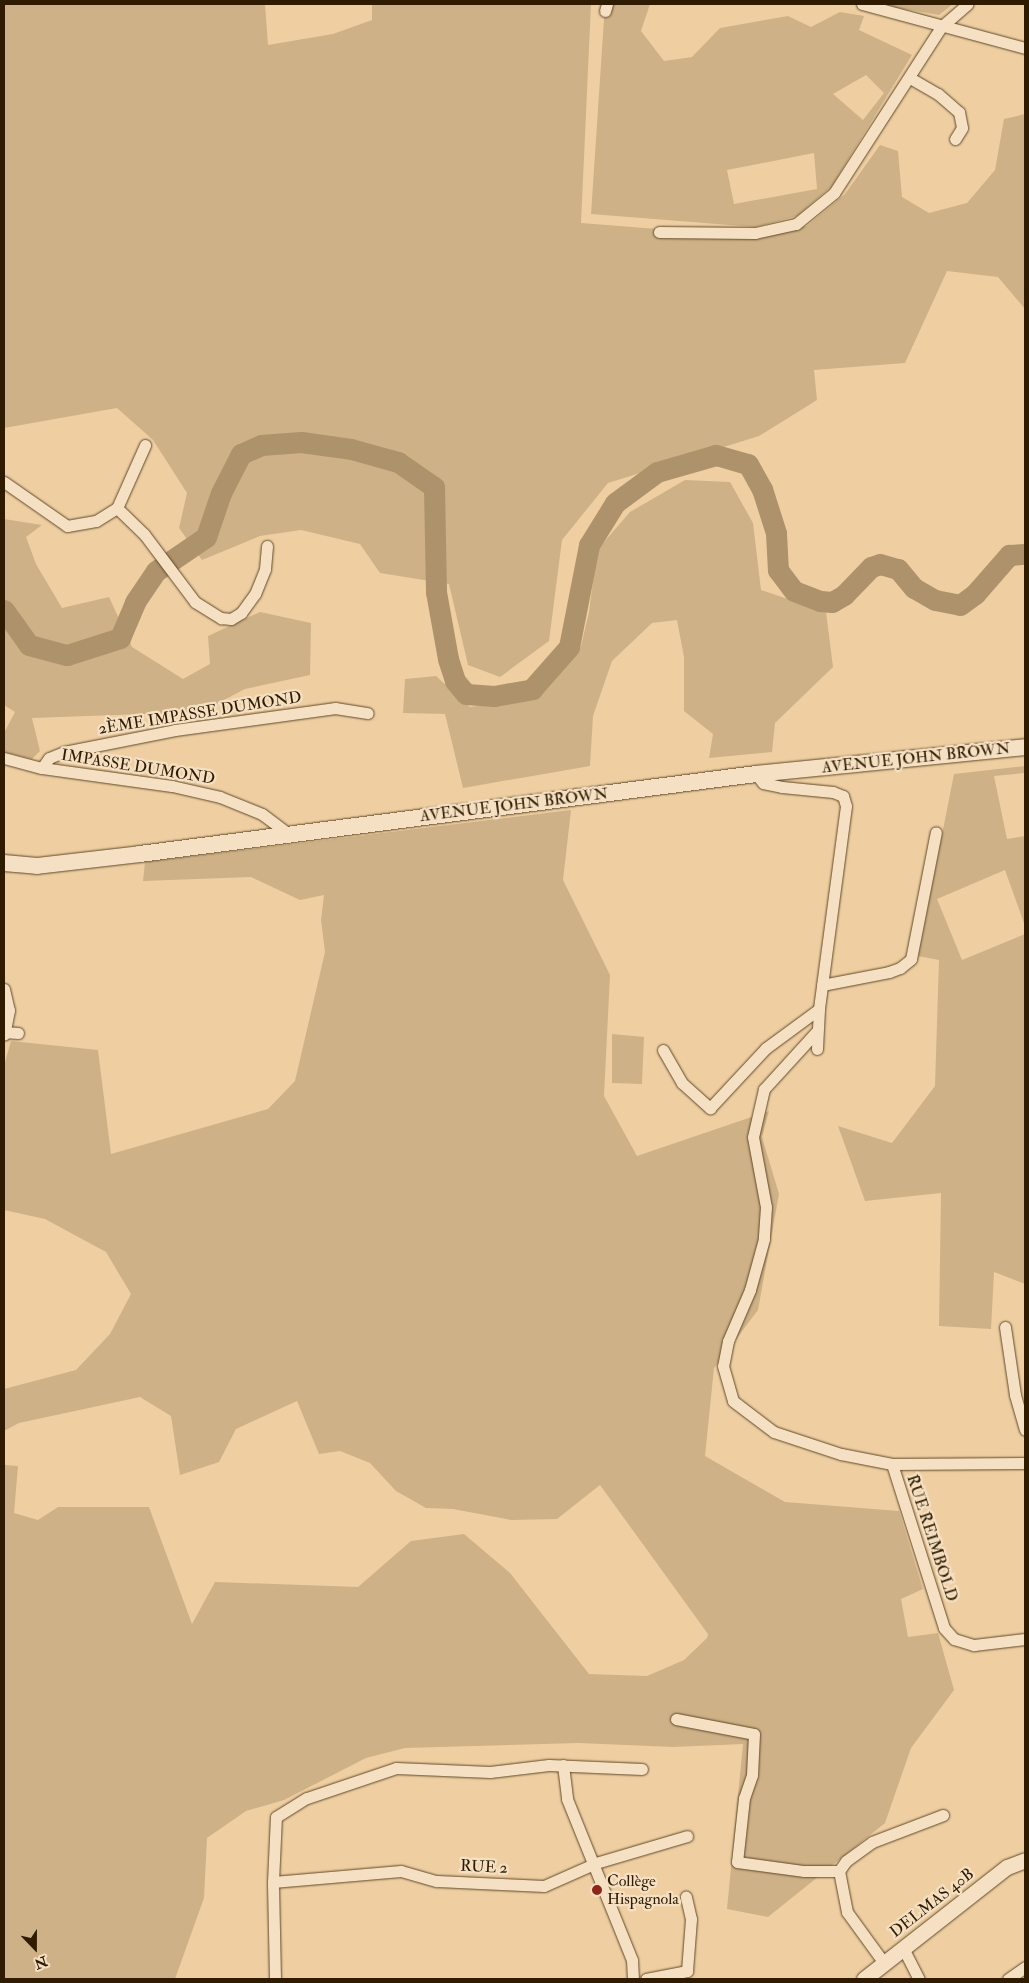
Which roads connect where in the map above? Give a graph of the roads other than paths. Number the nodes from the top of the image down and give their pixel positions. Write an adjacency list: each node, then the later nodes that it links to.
1 (862, 4): 3 (street)
2 (967, 4): 3 (street)
3 (941, 27): 4 (street); 5 (street)
4 (1025, 48)
5 (910, 78): 6 (street); 7 (street)
6 (955, 139)
7 (659, 232)
8 (145, 445): 10 (street)
9 (4, 482): 10 (street)
10 (117, 508): 11 (street)
11 (267, 546)
12 (368, 713): 15 (street, 2ÈME IMPASSE DUMOND)
13 (1025, 747): 16 (main road, AVENUE JOHN BROWN)
14 (4, 758): 15 (street, IMPASSE DUMOND)
15 (42, 768): 18 (street, IMPASSE DUMOND)
16 (756, 774): 18 (main road, AVENUE JOHN BROWN); 20 (street)
17 (936, 832): 20 (street)
18 (289, 834): 19 (main road, AVENUE JOHN BROWN)
19 (4, 863)
20 (822, 985): 22 (street)
21 (4, 989): 24 (street)
22 (819, 1009): 23 (street); 27 (street)
23 (816, 1030): 26 (street); 31 (street, RUE REIMBOLD)
24 (4, 1034): 25 (street)
25 (18, 1034)
26 (817, 1049)
27 (663, 1050)
28 (1005, 1327): 29 (street)
29 (1025, 1430)
30 (1025, 1463): 31 (street)
31 (892, 1464): 32 (street, RUE REIMBOLD)
32 (1025, 1639)
33 (676, 1719): 40 (street)
34 (563, 1765): 35 (street); 39 (street); 41 (street)
35 (642, 1769)
36 (943, 1815): 40 (street)
37 (688, 1836): 39 (street, RUE 2)
38 (1025, 1860): 43 (street, DELMAS 40B)
39 (596, 1863): 41 (street, RUE 2); 47 (street)
40 (839, 1871): 44 (street)
41 (273, 1882): 46 (street)
42 (686, 1898): 48 (street)
43 (903, 1948): 44 (street, DELMAS 40B); 50 (street)
44 (884, 1964): 49 (street, DELMAS 40B)
45 (1025, 1967): 51 (street)
46 (276, 1979)
47 (633, 1979)
48 (646, 1979)
49 (864, 1979)
50 (919, 1979)
51 (1008, 1979)

